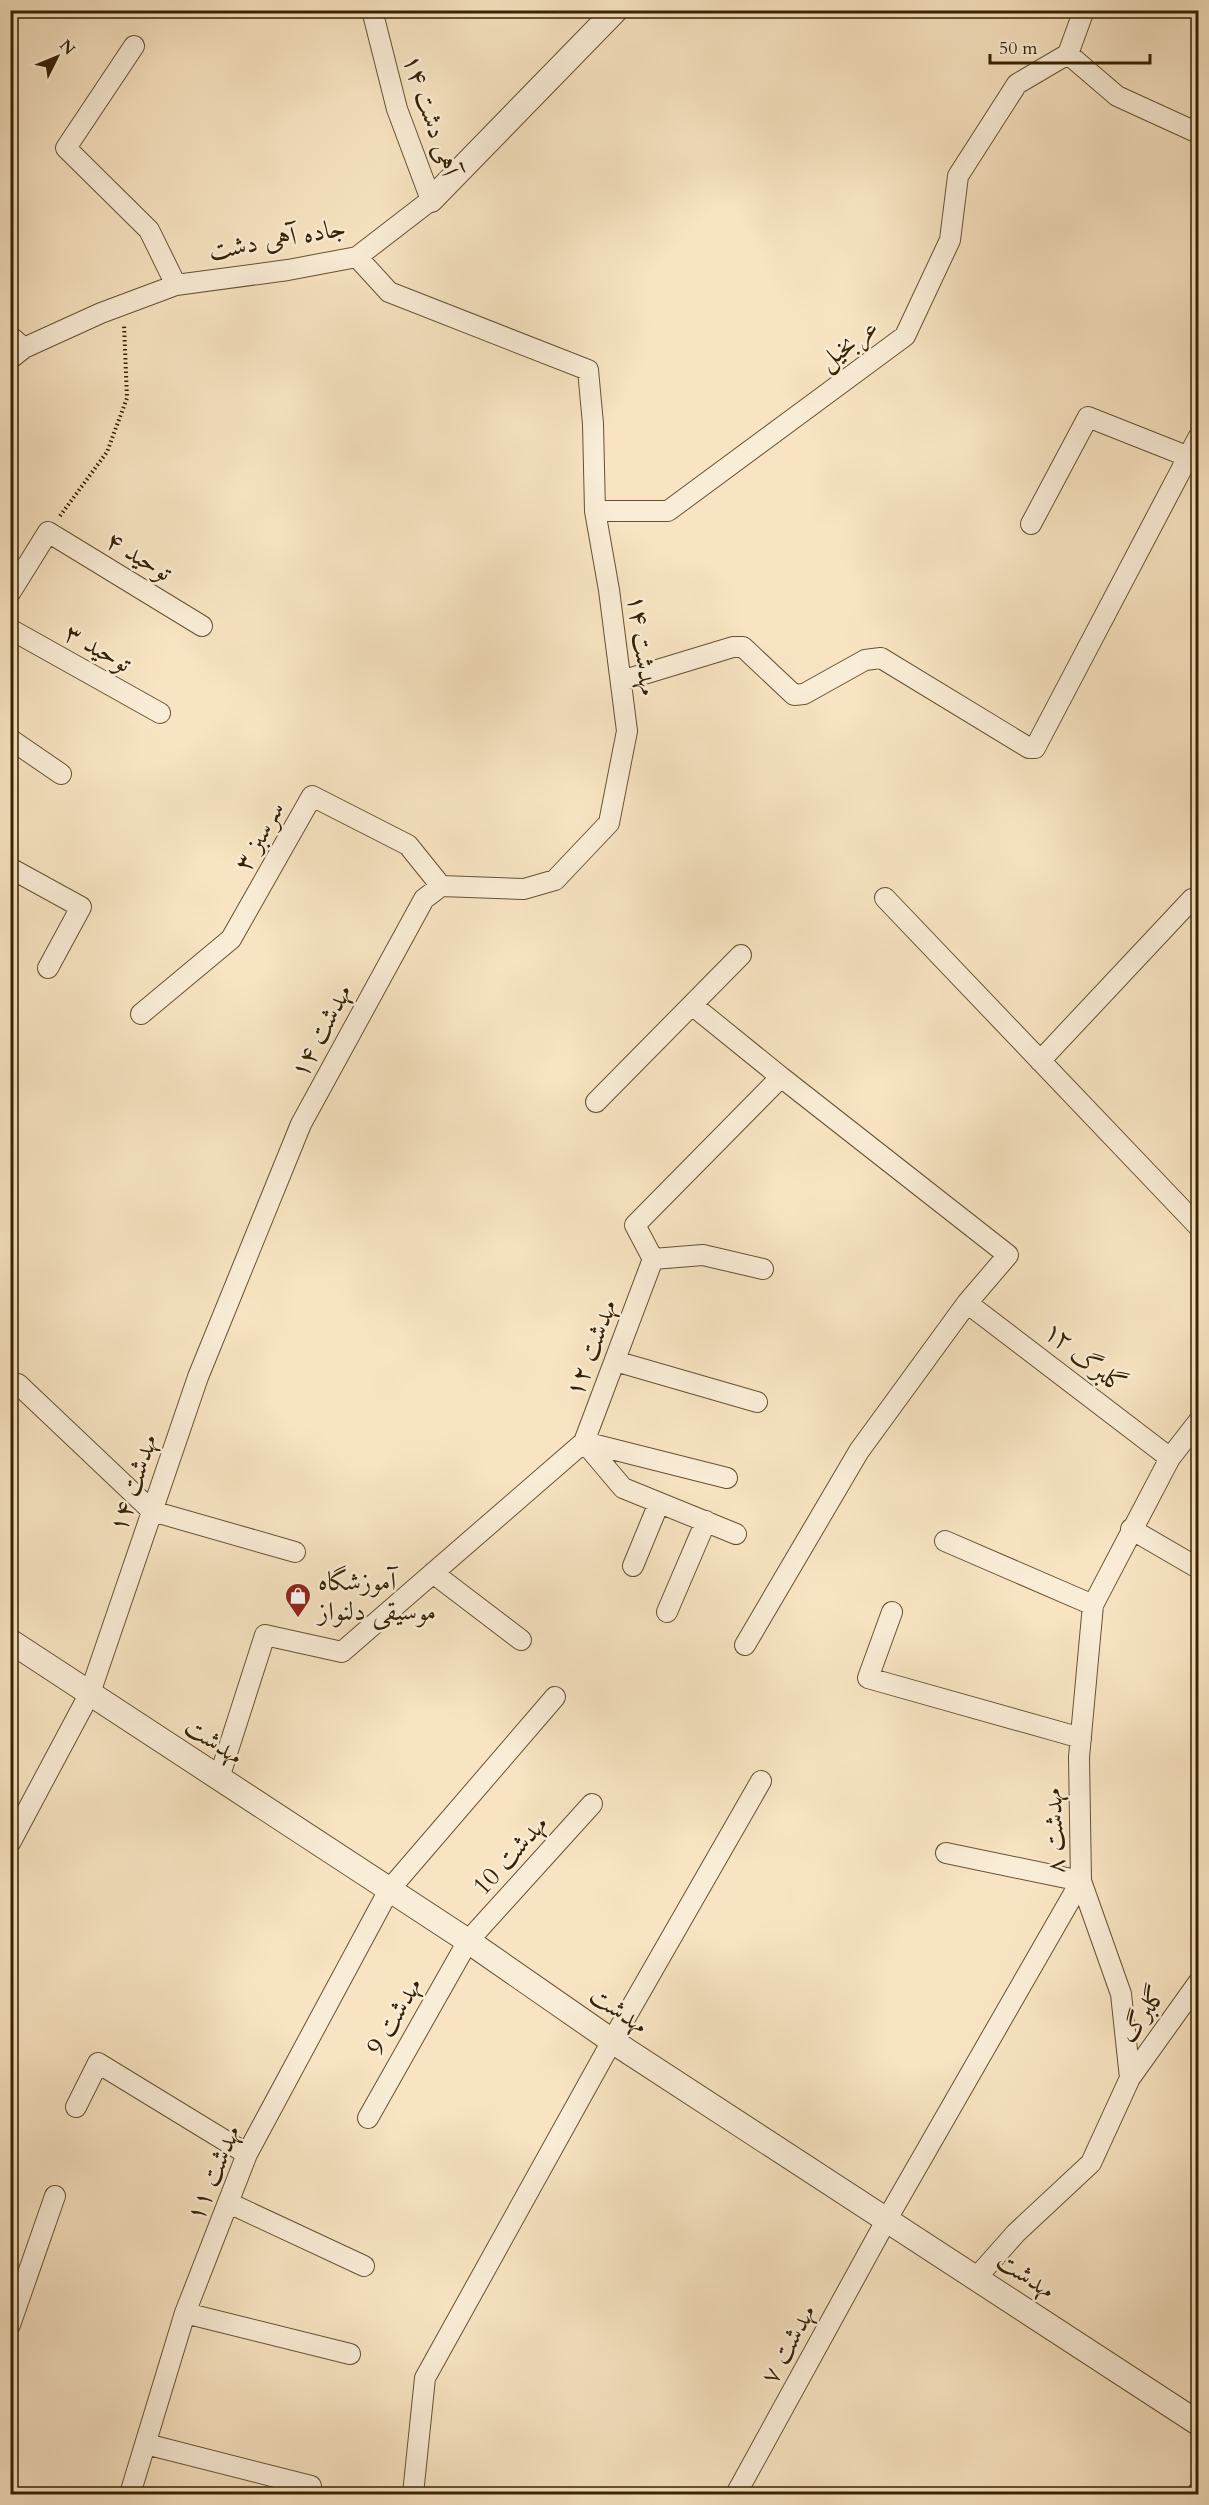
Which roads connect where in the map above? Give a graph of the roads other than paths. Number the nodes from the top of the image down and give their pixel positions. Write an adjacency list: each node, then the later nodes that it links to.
1 (372, 10): 7 (street, آهی دشت ۱۴)
2 (616, 10): 7 (street, جاده آهی دشت)
3 (1084, 10): 5 (street)
4 (134, 46): 9 (street)
5 (1068, 54): 6 (street); 13 (street, عربخیل)
6 (1198, 134)
7 (431, 200): 8 (street, جاده آهی دشت)
8 (357, 257): 9 (street, جاده آهی دشت); 13 (street, مهدشت ۱۴)
9 (176, 285): 10 (street, جاده آهی دشت)
10 (15, 348)
11 (1198, 438): 12 (street)
12 (1189, 457): 14 (street); 18 (street)
13 (595, 511): 18 (street, مهدشت ۱۴)
14 (1031, 524)
15 (10, 593): 16 (street, توحید ۴)
16 (202, 626)
17 (10, 629): 19 (street, توحید ۳)
18 (621, 681): 23 (street, مهدشت ۱۴)
19 (160, 713)
20 (10, 740): 21 (street)
21 (61, 774)
22 (10, 868): 27 (street)
23 (441, 886): 29 (street, سرسبز ۳); 46 (street, مهدشت ۱۴)
24 (885, 898): 30 (street)
25 (1192, 899): 30 (street)
26 (741, 955): 28 (street)
27 (48, 968)
28 (692, 1005): 31 (street); 32 (street)
29 (141, 1014)
30 (1041, 1061): 33 (street)
31 (781, 1077): 34 (street); 36 (street)
32 (596, 1102)
33 (1198, 1226)
34 (653, 1259): 35 (street); 37 (street, مهدشت ۱۲)
35 (763, 1269)
36 (967, 1303): 43 (street, گلبرگ ١٢); 60 (street)
37 (615, 1361): 39 (street); 41 (street, مهدشت ۱۲)
38 (18, 1384): 46 (street)
39 (757, 1402)
40 (1198, 1422): 42 (street, مهدشت ۸)
41 (584, 1442): 44 (street); 45 (street); 54 (street, مهدشت ۱۲)
42 (1191, 1447): 43 (street, مهدشت ۸)
43 (1170, 1458): 48 (street, مهدشت ۸)
44 (727, 1478)
45 (659, 1503): 47 (street); 52 (street)
46 (152, 1511): 51 (street); 61 (street, مهدشت ۱۴)
47 (706, 1521): 49 (street); 56 (street)
48 (1131, 1529): 53 (street); 55 (street, مهدشت ۸)
49 (736, 1534)
50 (945, 1541): 55 (street)
51 (295, 1552)
52 (633, 1566)
53 (1198, 1568)
54 (433, 1573): 58 (street); 64 (street, مهدشت ۱۲)
55 (1093, 1605): 63 (street, مهدشت ۸)
56 (667, 1612)
57 (892, 1612): 63 (street)
58 (521, 1640)
59 (10, 1641): 61 (street, مهدشت)
60 (745, 1644)
61 (90, 1693): 64 (street, مهدشت); 67 (street, مهدشت ۱۴)
62 (555, 1698): 70 (street, مهدشت ۱۱)
63 (1081, 1738): 69 (street, مهدشت ۸)
64 (219, 1778): 70 (street, مهدشت)
65 (761, 1781): 73 (street)
66 (592, 1804): 71 (street, مهدشت 10)
67 (10, 1843)
68 (946, 1852): 69 (street)
69 (1081, 1881): 74 (street, مهدشت ۸); 80 (street, مهدشت ۷)
70 (389, 1890): 71 (street, مهدشت); 77 (street, مهدشت ۱۱)
71 (468, 1941): 73 (street, مهدشت); 76 (street, مهدشت 9)
72 (1198, 1983): 74 (street, گلبرگ)
73 (612, 2041): 80 (street, مهدشت); 90 (street)
74 (1130, 2078): 82 (street)
75 (76, 2107): 77 (street)
76 (368, 2118)
77 (247, 2154): 79 (street, مهدشت ۱۱)
78 (55, 2196): 84 (street)
79 (229, 2203): 81 (street); 83 (street, مهدشت ۱۱)
80 (887, 2219): 82 (street, مهدشت); 91 (street, مهدشت ۷)
81 (364, 2266)
82 (977, 2277): 86 (street, مهدشت)
83 (186, 2313): 85 (street); 87 (street, مهدشت ۱۱)
84 (11, 2323)
85 (350, 2354)
86 (1198, 2423)
87 (146, 2444): 88 (street); 89 (street, مهدشت ۱۱)
88 (311, 2486)
89 (136, 2493)
90 (413, 2494)
91 (736, 2494)

